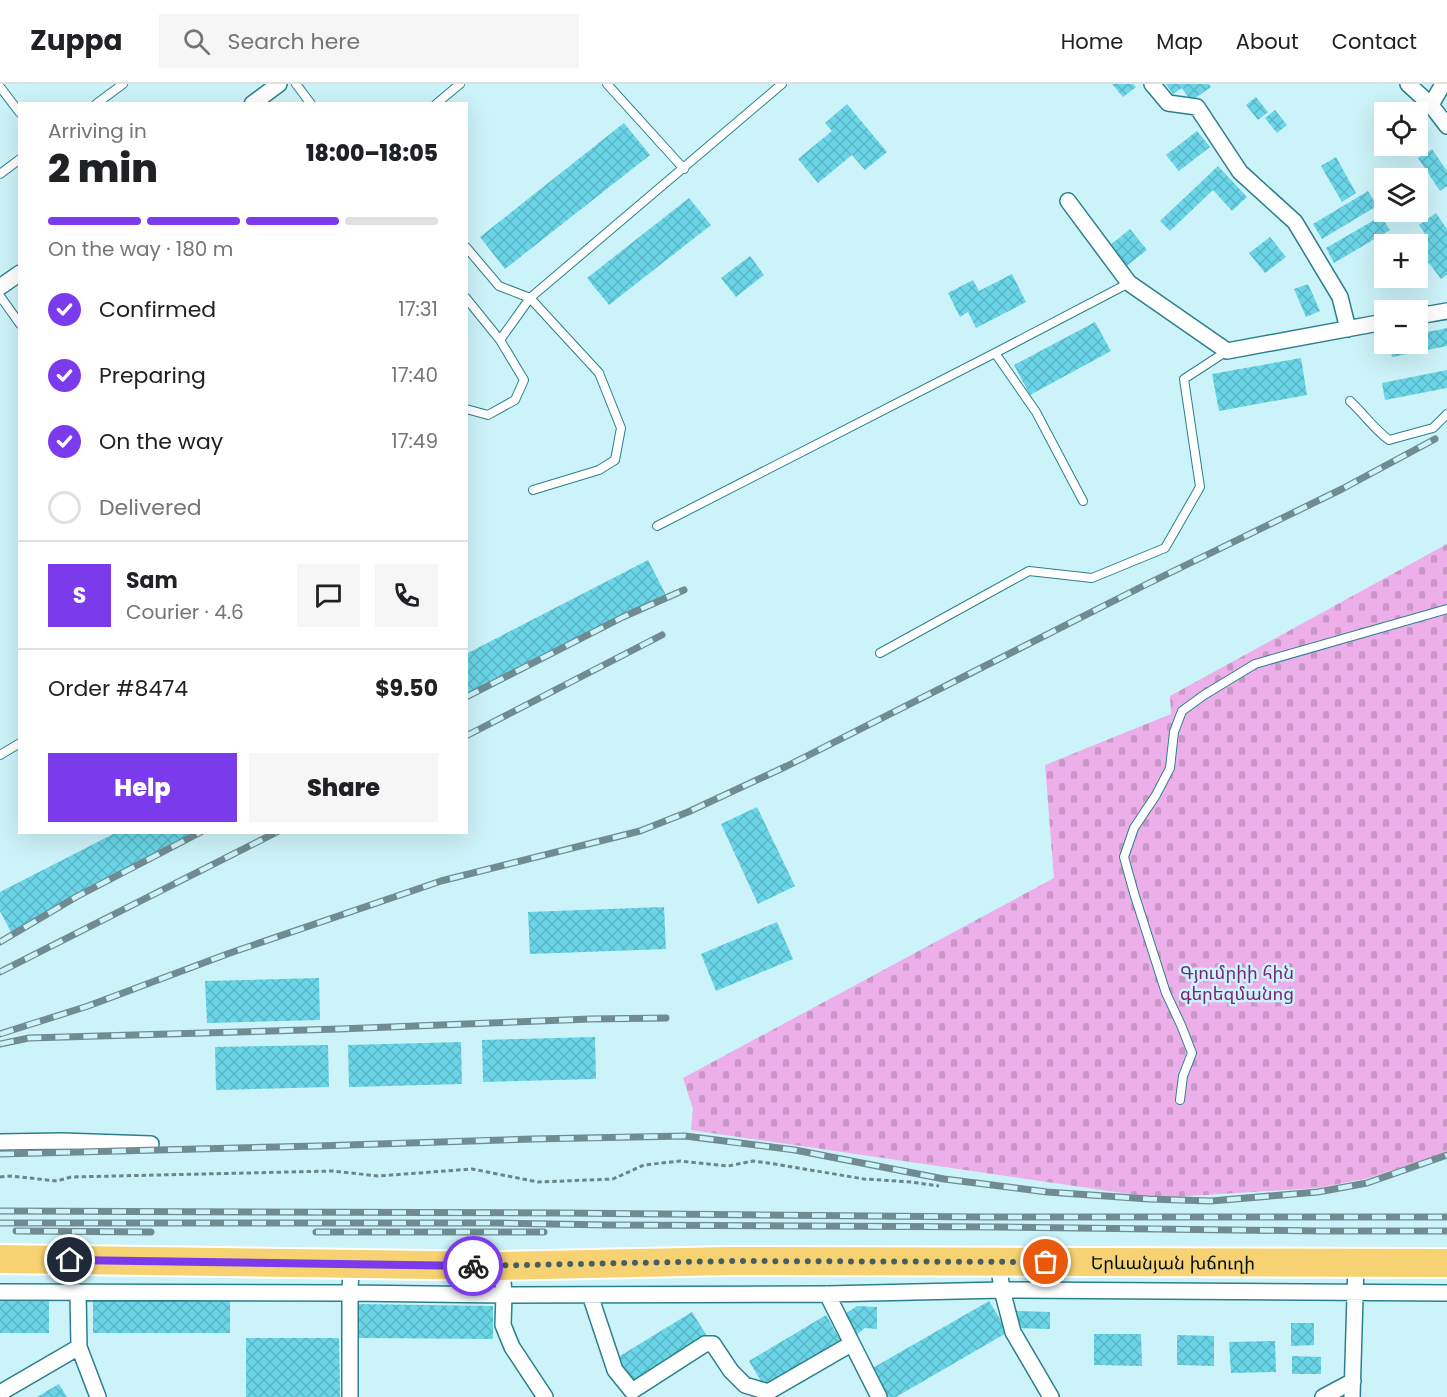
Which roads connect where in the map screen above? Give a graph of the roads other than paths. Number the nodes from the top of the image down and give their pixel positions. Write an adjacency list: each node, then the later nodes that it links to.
1 (123, 84): 11 (lane)
2 (279, 84): 12 (street)
3 (296, 84): 13 (lane)
4 (460, 84): 14 (lane)
5 (607, 84): 19 (lane)
6 (782, 84): 19 (lane)
7 (1152, 84): 33 (street)
8 (1408, 84): 15 (street)
9 (1443, 84): 15 (street)
10 (0, 87): 16 (lane)
11 (99, 102)
12 (255, 102)
13 (310, 102)
14 (438, 102)
15 (1431, 105): 17 (street)
16 (18, 110)
17 (1447, 126)
18 (18, 160): 20 (lane)
19 (684, 169): 27 (lane)
20 (0, 174)
21 (1068, 201): 24 (street)
22 (468, 249): 27 (lane)
23 (18, 274): 25 (street)
24 (1129, 283): 35 (street); 36 (lane)
25 (0, 287)
26 (0, 296): 31 (lane)
27 (530, 298): 34 (lane); 40 (lane)
28 (468, 300): 34 (lane)
29 (1447, 311): 30 (street)
30 (1428, 314)
31 (18, 321)
32 (1374, 324): 33 (street)
33 (1348, 329): 35 (street)
34 (500, 340): 38 (lane)
35 (1227, 351): 44 (lane)
36 (995, 353): 41 (lane); 42 (lane)
37 (1350, 401): 39 (lane)
38 (468, 410)
39 (1447, 414)
40 (533, 490)
41 (1083, 501)
42 (657, 526)
43 (1447, 609): 47 (lane)
44 (880, 653)
45 (18, 744): 46 (lane)
46 (0, 755)
47 (1180, 1100)
48 (0, 1142): 49 (street)
49 (151, 1144)
50 (0, 1259): 54 (highway, Երևանյան խճուղի)
51 (998, 1261): 52 (highway, Երևանյան խճուղի); 55 (highway, Երևանյան խճուղի); 56 (street)
52 (1356, 1263): 53 (highway, Երևանյան խճուղի); 60 (street)
53 (1447, 1263)
54 (351, 1265): 55 (highway, Երևանյան խճուղի); 59 (street)
55 (502, 1266): 63 (street)
56 (1002, 1290): 60 (street); 62 (street); 73 (street)
57 (0, 1292): 58 (street)
58 (78, 1292): 59 (street); 66 (street)
59 (350, 1293): 63 (street); 70 (street)
60 (1355, 1293): 61 (street); 67 (street)
61 (1447, 1293)
62 (827, 1294): 64 (street); 65 (street)
63 (504, 1295): 64 (street); 71 (street)
64 (590, 1295): 65 (street)
65 (851, 1344): 72 (street)
66 (79, 1347): 68 (street); 69 (street)
67 (1353, 1381): 74 (street); 75 (street)
68 (0, 1393)
69 (98, 1397)
70 (350, 1397)
71 (545, 1397)
72 (879, 1397)
73 (1051, 1397)
74 (1323, 1397)
75 (1352, 1397)

